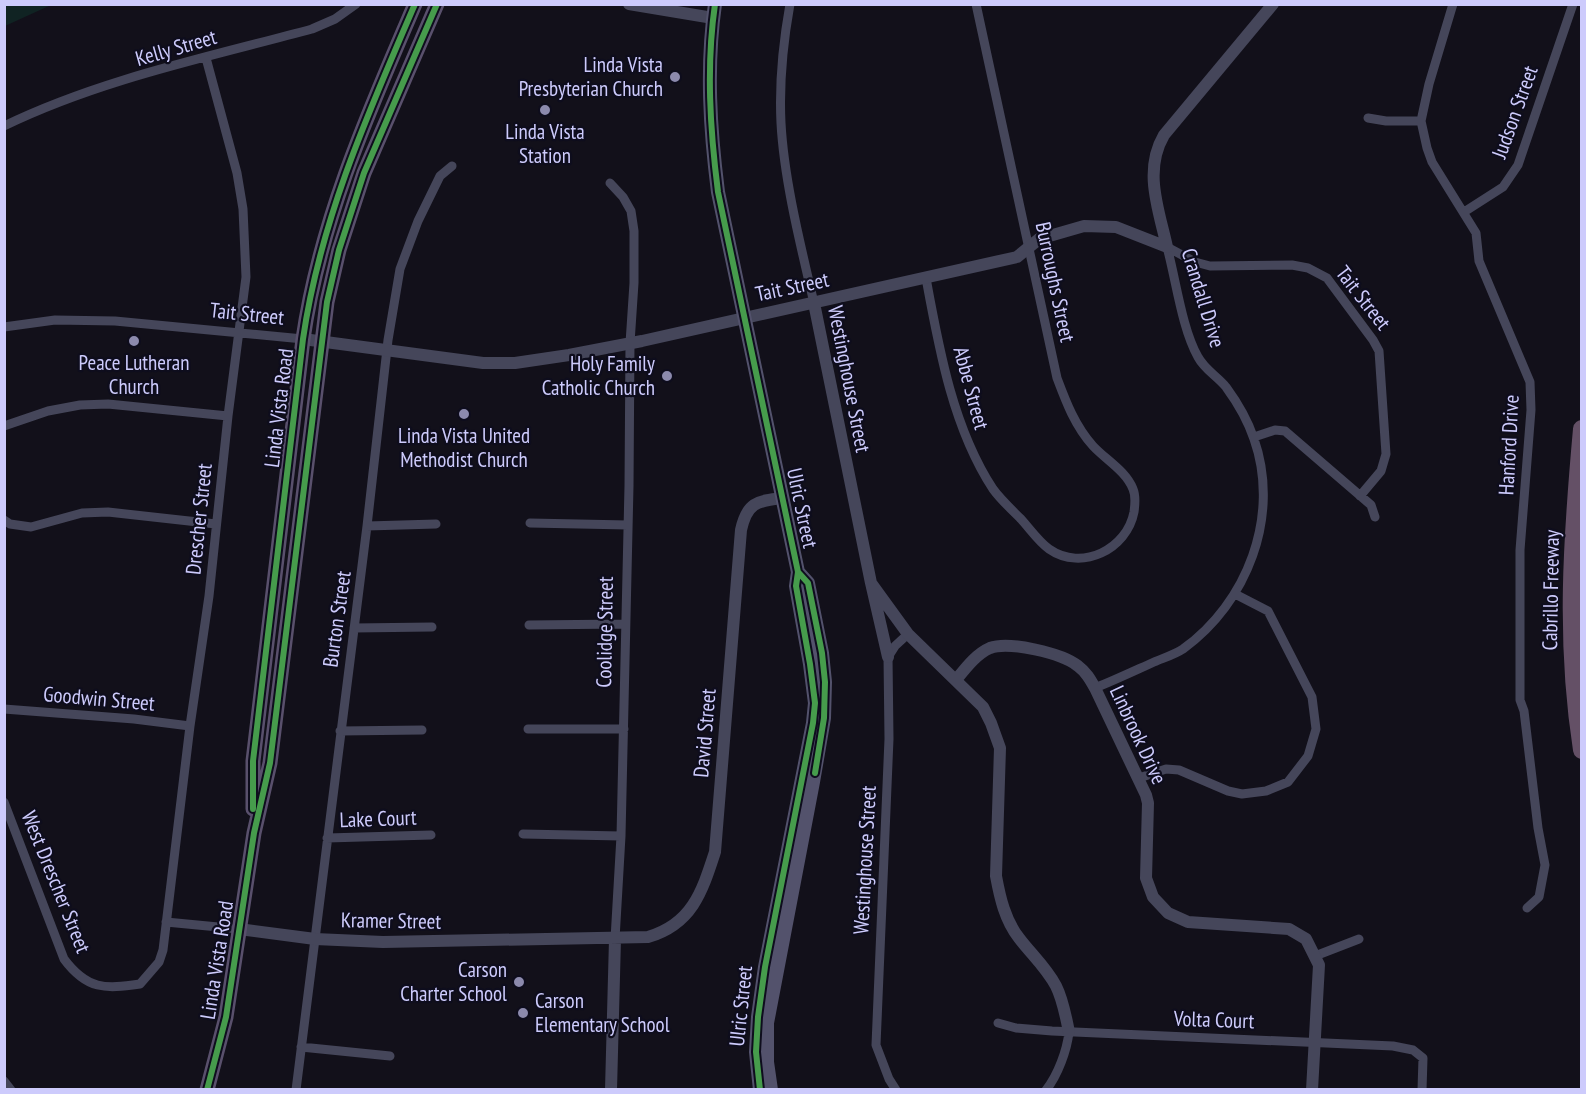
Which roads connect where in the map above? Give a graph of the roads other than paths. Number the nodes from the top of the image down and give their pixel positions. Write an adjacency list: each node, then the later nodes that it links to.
1 (356, 4): 11 (street, Kelly Street)
2 (415, 4): 25 (main road, Linda Vista Road)
3 (437, 4): 26 (main road, Linda Vista Road)
4 (629, 4): 10 (street)
5 (790, 4): 21 (street, Westinghouse Street)
6 (976, 4): 19 (street, Burroughs Street)
7 (1273, 4): 18 (street, Crandall Drive)
8 (1453, 4): 13 (street, Hanford Drive)
9 (1572, 4): 17 (street, Judson Street)
10 (714, 11): 22 (main road, Ulric Street)
11 (206, 58): 14 (street, Kelly Street); 24 (street, Drescher Street)
12 (1368, 118): 13 (street)
13 (1421, 121): 17 (street, Hanford Drive)
14 (4, 126)
15 (452, 166): 28 (street, Burton Street)
16 (610, 183): 27 (street, Coolidge Street)
17 (1464, 212): 68 (street, Hanford Drive)
18 (1167, 247): 19 (street, Tait Street); 32 (street, Crandall Drive); 33 (street, Tait Street)
19 (1028, 249): 20 (street, Tait Street); 42 (street, Burroughs Street)
20 (926, 278): 21 (street, Tait Street); 42 (street, Abbe Street)
21 (814, 303): 22 (street, Tait Street); 44 (street, Westinghouse Street)
22 (744, 317): 27 (street, Tait Street); 34 (main road, Ulric Street)
23 (4, 327): 24 (street, Tait Street)
24 (238, 332): 25 (street, Tait Street); 29 (street, Drescher Street)
25 (303, 339): 26 (street, Tait Street); 63 (main road, Linda Vista Road)
26 (321, 342): 28 (street, Tait Street); 63 (main road, Linda Vista Road)
27 (630, 343): 28 (street, Tait Street); 40 (street, Coolidge Street)
28 (387, 350): 41 (street, Burton Street)
29 (228, 416): 30 (street); 38 (street, Drescher Street)
30 (4, 426)
31 (1581, 429): 60 (highway, Cabrillo Freeway)
32 (1254, 437): 33 (street); 45 (street, Crandall Drive)
33 (1360, 496): 35 (street)
34 (783, 498): 43 (main road, Ulric Street); 72 (street, David Street)
35 (1375, 517)
36 (4, 520): 38 (street)
37 (530, 523): 40 (street)
38 (216, 524): 55 (street, Drescher Street)
39 (436, 524): 41 (street)
40 (628, 525): 46 (street, Coolidge Street)
41 (367, 526): 49 (street, Burton Street)
42 (1119, 543)
43 (798, 572): 86 (main road, Ulric Street); 87 (main road, Ulric Street)
44 (871, 583): 50 (street); 51 (street, Westinghouse Street)
45 (1235, 594): 53 (street, Crandall Drive); 61 (street)
46 (624, 624): 47 (street); 57 (street, Coolidge Street)
47 (529, 626)
48 (432, 627): 49 (street)
49 (354, 628): 59 (street, Burton Street)
50 (908, 634): 51 (street); 52 (street)
51 (888, 657): 88 (street, Westinghouse Street)
52 (956, 680): 53 (street, Linbrook Drive); 77 (street)
53 (1095, 688): 61 (street, Linbrook Drive)
54 (4, 709): 55 (street, Goodwin Street)
55 (190, 726): 69 (street, Drescher Street)
56 (528, 729): 57 (street)
57 (624, 729): 66 (street, Coolidge Street)
58 (422, 730): 59 (street)
59 (340, 732): 67 (street, Burton Street)
60 (1581, 750)
61 (1139, 778): 74 (street, Linbrook Drive)
62 (4, 802): 75 (street, West Drescher Street)
63 (254, 833): 70 (main road, Linda Vista Road)
64 (523, 834): 66 (street)
65 (431, 835): 67 (street, Lake Court)
66 (621, 836): 72 (street, Coolidge Street)
67 (327, 838): 71 (street, Burton Street)
68 (1527, 908)
69 (166, 922): 70 (street, Kramer Street); 75 (street, Drescher Street)
70 (239, 929): 71 (street, Kramer Street); 83 (main road, Linda Vista Road)
71 (315, 939): 72 (street, Kramer Street); 79 (street, Burton Street)
72 (615, 939): 85 (street, Coolidge Street)
73 (1359, 939): 74 (street)
74 (1316, 956): 78 (street)
75 (143, 980)
76 (998, 1023): 77 (street, Volta Court)
77 (1069, 1032): 78 (street, Volta Court); 89 (street)
78 (1314, 1042): 90 (street); 91 (street, Volta Court)
79 (301, 1047): 80 (street); 84 (street, Burton Street)
80 (390, 1056)
81 (4, 1081): 82 (street)
82 (11, 1089)
83 (207, 1089)
84 (296, 1089)
85 (611, 1089)
86 (760, 1089)
87 (771, 1089)
88 (896, 1089)
89 (1046, 1089)
90 (1312, 1089)
91 (1422, 1089)

